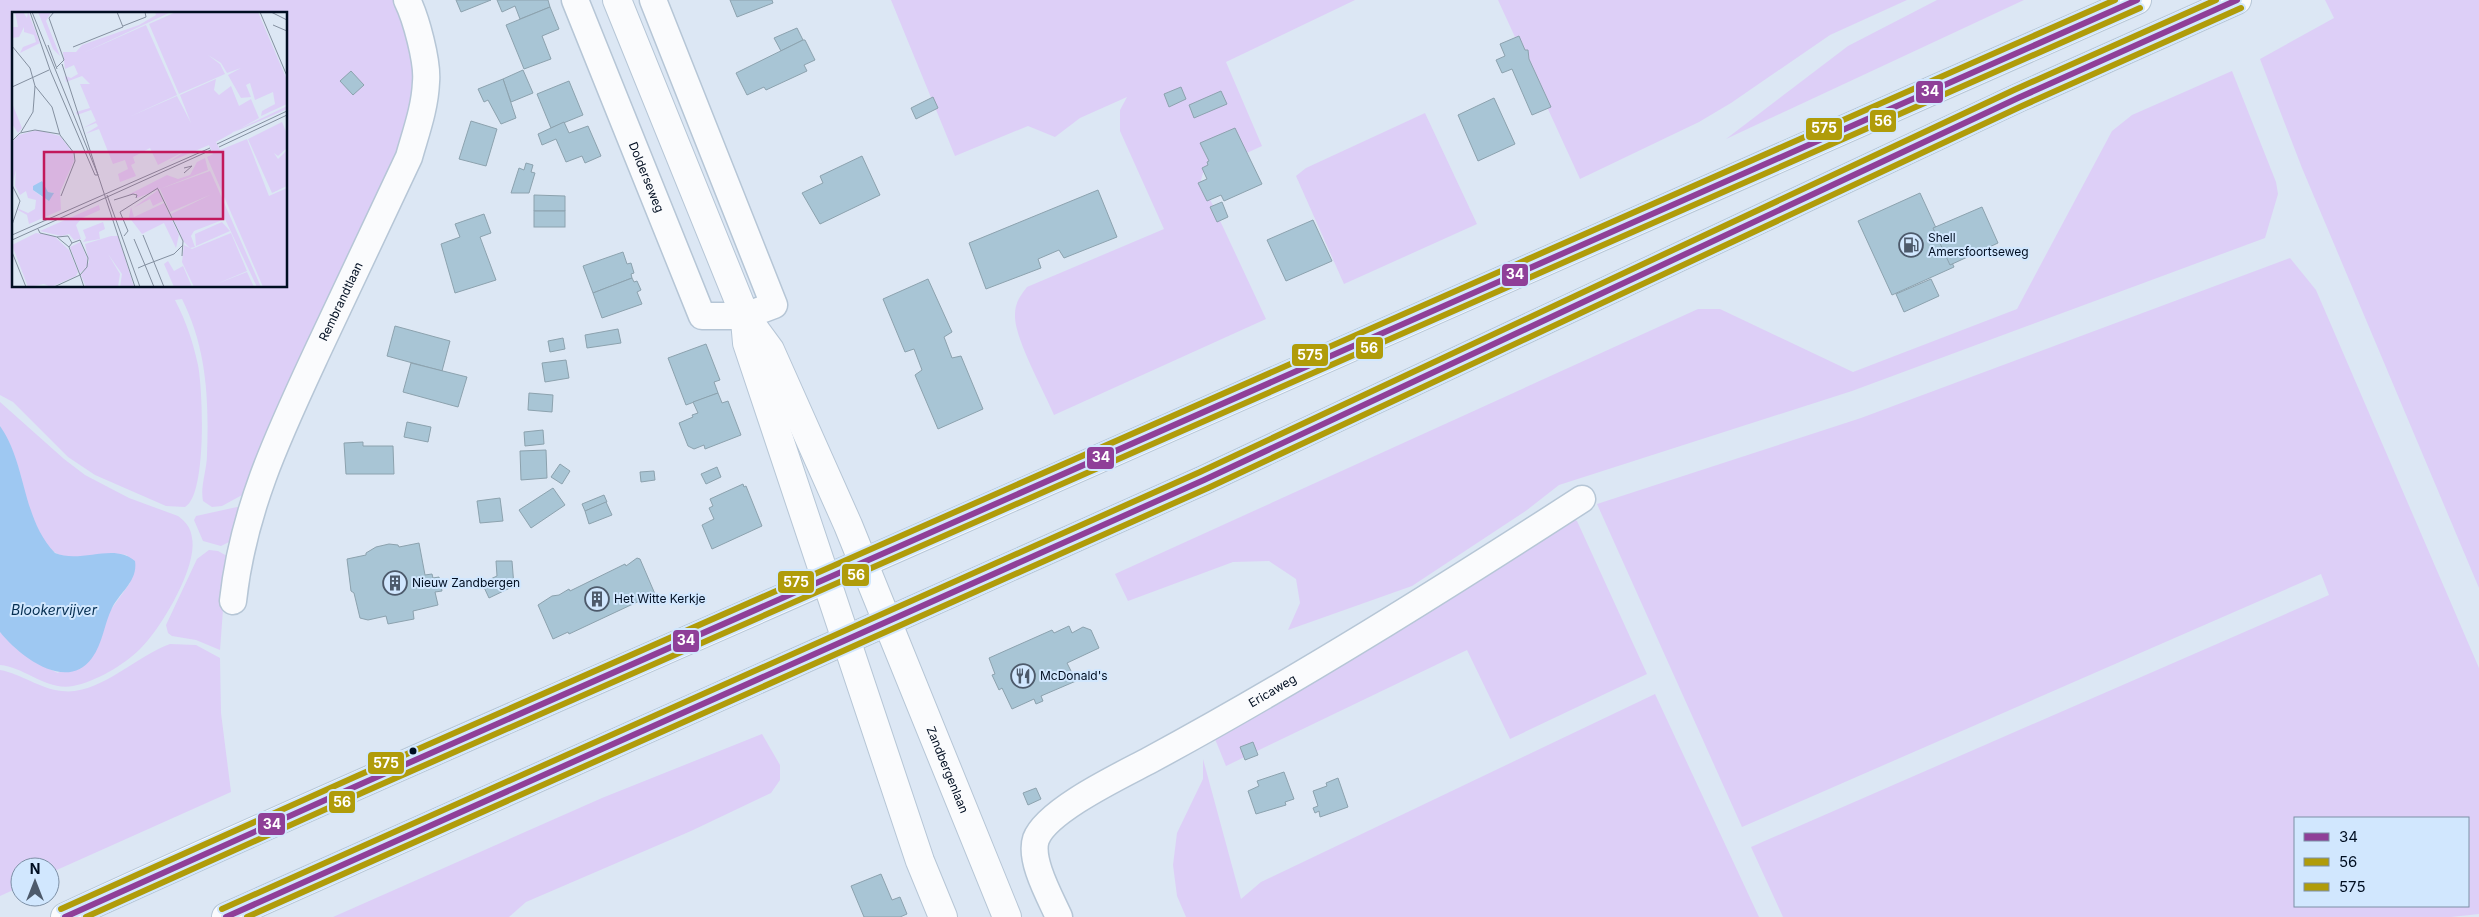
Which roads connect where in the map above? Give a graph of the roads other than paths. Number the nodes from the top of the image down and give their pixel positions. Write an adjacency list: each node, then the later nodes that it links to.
1 (407, 0): 11 (street, Rembrandtlaan)
2 (575, 0): 7 (street, Dolderseweg)
3 (617, 0): 7 (main road)
4 (653, 0): 7 (street, Dolderseweg)
5 (2137, 0): 9 (main road)
6 (2236, 0): 12 (main road)
7 (745, 316): 9 (main road); 10 (main road)
8 (1582, 499): 18 (street, Ericaweg)
9 (863, 563): 10 (main road); 12 (main road, Zandbergenlaan)
10 (826, 580): 13 (main road); 14 (main road)
11 (233, 601)
12 (887, 624): 13 (main road); 17 (main road, Zandbergenlaan)
13 (846, 642): 15 (main road); 16 (main road)
14 (65, 917)
15 (226, 917)
16 (943, 917)
17 (1007, 917)
18 (1059, 917)

